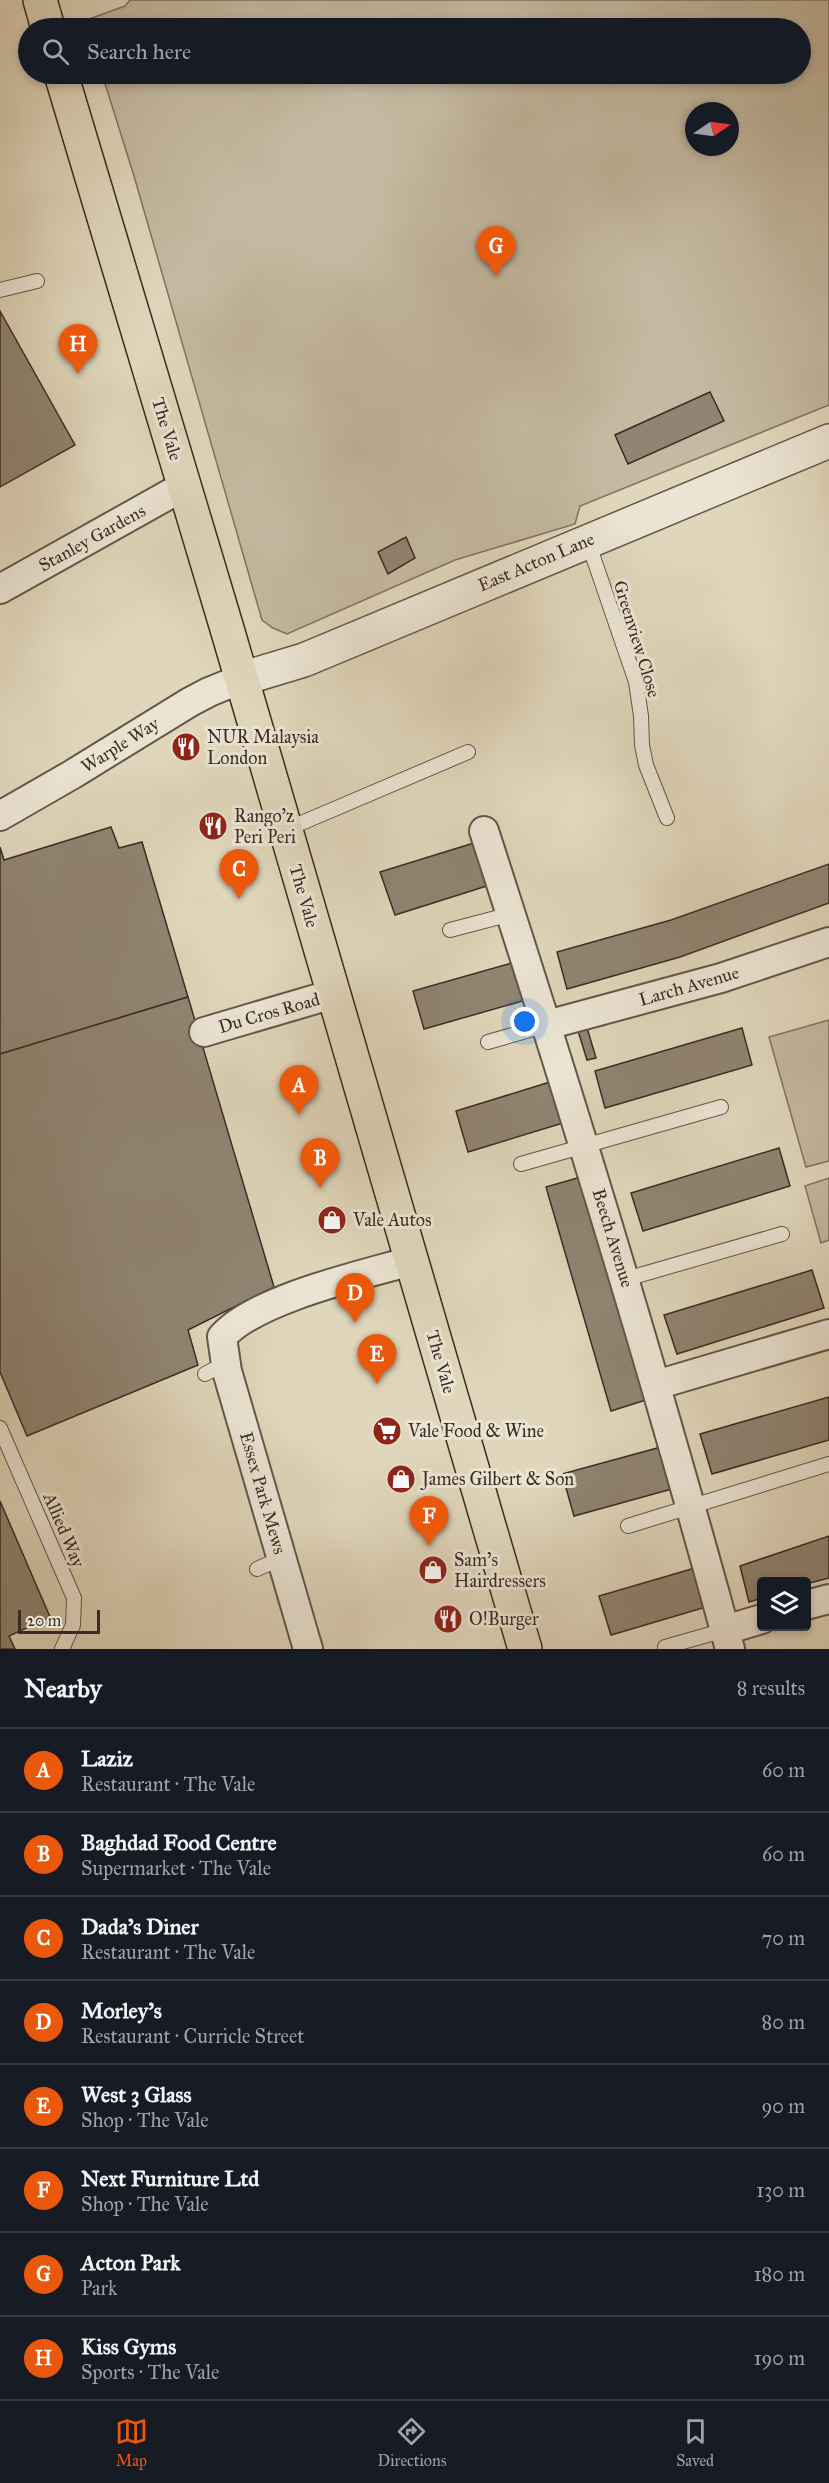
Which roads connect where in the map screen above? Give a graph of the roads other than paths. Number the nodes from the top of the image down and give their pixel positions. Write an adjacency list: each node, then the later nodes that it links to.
1 (40, 0): 2 (main road)
2 (45, 18)
3 (64, 84): 7 (main road, The Vale)
4 (37, 281): 5 (lane)
5 (0, 290)
6 (829, 441): 8 (street, East Acton Lane)
7 (184, 486): 9 (street, Stanley Gardens); 10 (main road, The Vale)
8 (587, 540): 10 (street, East Acton Lane); 13 (lane, Greenview Close)
9 (0, 589)
10 (241, 679): 12 (street, Warple Way); 14 (main road, The Vale)
11 (468, 752): 14 (lane)
12 (0, 816)
13 (667, 818)
14 (285, 830): 19 (main road, The Vale)
15 (484, 831): 16 (street, Beech Avenue)
16 (511, 914): 17 (lane); 20 (street, Beech Avenue)
17 (450, 930)
18 (829, 942): 20 (street, Larch Avenue)
19 (333, 994): 21 (street, Du Cros Road); 27 (main road, The Vale)
20 (548, 1025): 22 (lane); 24 (street, Beech Avenue)
21 (204, 1032)
22 (488, 1042)
23 (721, 1107): 24 (lane)
24 (584, 1146): 25 (lane); 28 (street, Beech Avenue)
25 (521, 1164)
26 (782, 1234): 28 (lane)
27 (411, 1261): 41 (street, Essex Park Mews); 42 (main road, The Vale)
28 (626, 1279): 30 (street, Beech Avenue)
29 (829, 1334): 30 (street)
30 (656, 1385): 33 (street, Beech Avenue)
31 (0, 1428): 40 (lane, Allied Way)
32 (829, 1464): 33 (lane)
33 (691, 1508): 34 (lane); 38 (street, Beech Avenue)
34 (628, 1526)
35 (829, 1599): 36 (street)
36 (811, 1604)
37 (757, 1622): 38 (street)
38 (728, 1640): 39 (lane)
39 (665, 1647)
40 (62, 1649)
41 (308, 1649)
42 (525, 1649)

